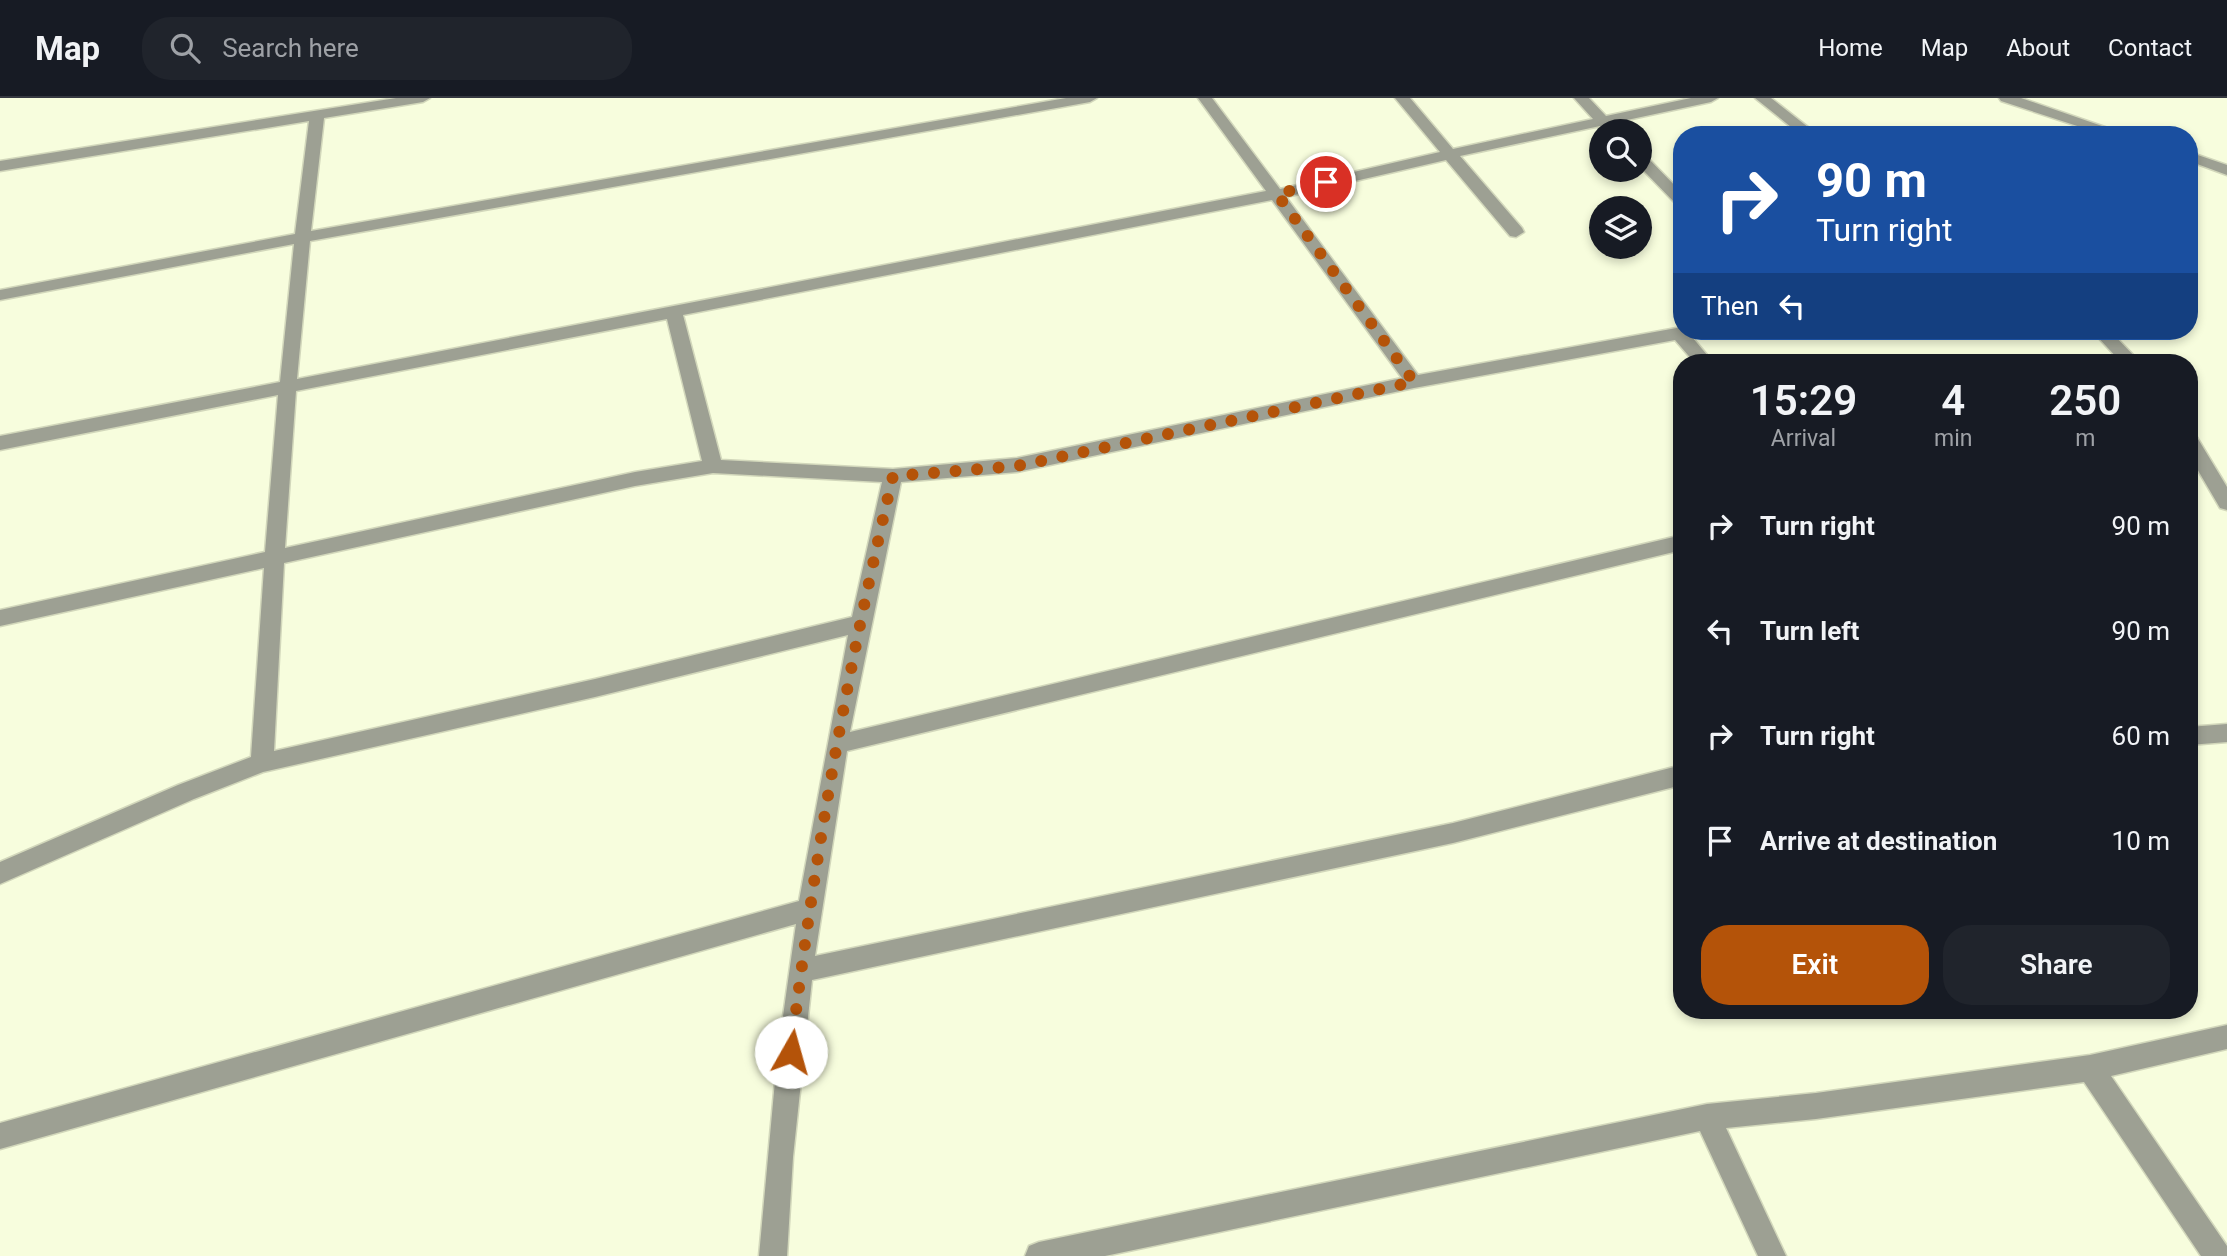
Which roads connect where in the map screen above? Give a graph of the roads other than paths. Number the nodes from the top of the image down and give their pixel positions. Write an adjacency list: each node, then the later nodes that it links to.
1 (423, 98): 10 (street)
2 (1090, 98): 9 (street)
3 (1205, 98): 25 (street)
4 (1402, 98): 16 (street)
5 (1581, 98): 11 (street)
6 (1711, 98): 12 (street)
7 (1762, 98): 13 (street)
8 (2006, 98): 14 (street)
9 (1033, 103): 27 (street)
10 (317, 115): 21 (street); 27 (street)
11 (1601, 119)
12 (1634, 119)
13 (1799, 126)
14 (2093, 126)
15 (1589, 129): 16 (street)
16 (1450, 154): 25 (street); 26 (street)
17 (2227, 156): 19 (street)
18 (2198, 159): 19 (street)
19 (2208, 162): 20 (street); 22 (street)
20 (2198, 165)
21 (0, 166)
22 (2227, 170)
23 (1652, 171): 24 (street)
24 (1673, 193)
25 (1277, 194): 29 (street); 33 (street)
26 (1516, 232)
27 (301, 238): 28 (street); 34 (street)
28 (0, 295)
29 (674, 313): 34 (street); 37 (street)
30 (1673, 334): 33 (street)
31 (2109, 340): 32 (street)
32 (2124, 354)
33 (1414, 382): 38 (street)
34 (288, 387): 35 (street); 41 (street)
35 (0, 443)
36 (2198, 454): 39 (street)
37 (713, 466): 38 (street); 41 (street)
38 (893, 476): 43 (street)
39 (2227, 503)
40 (1673, 544): 46 (street)
41 (273, 557): 42 (street); 47 (street)
42 (0, 618)
43 (858, 624): 46 (street); 47 (street)
44 (2227, 733): 45 (street)
45 (2198, 735)
46 (838, 744): 50 (street)
47 (262, 763): 49 (street)
48 (1673, 777): 51 (street)
49 (0, 873)
50 (810, 909): 51 (street); 55 (street)
51 (801, 971): 57 (street)
52 (2227, 1037): 53 (street)
53 (2090, 1068): 54 (street); 60 (street)
54 (1707, 1117): 56 (street); 59 (street)
55 (0, 1136)
56 (1099, 1250): 58 (street)
57 (773, 1256)
58 (1039, 1256)
59 (1772, 1256)
60 (2217, 1256)

